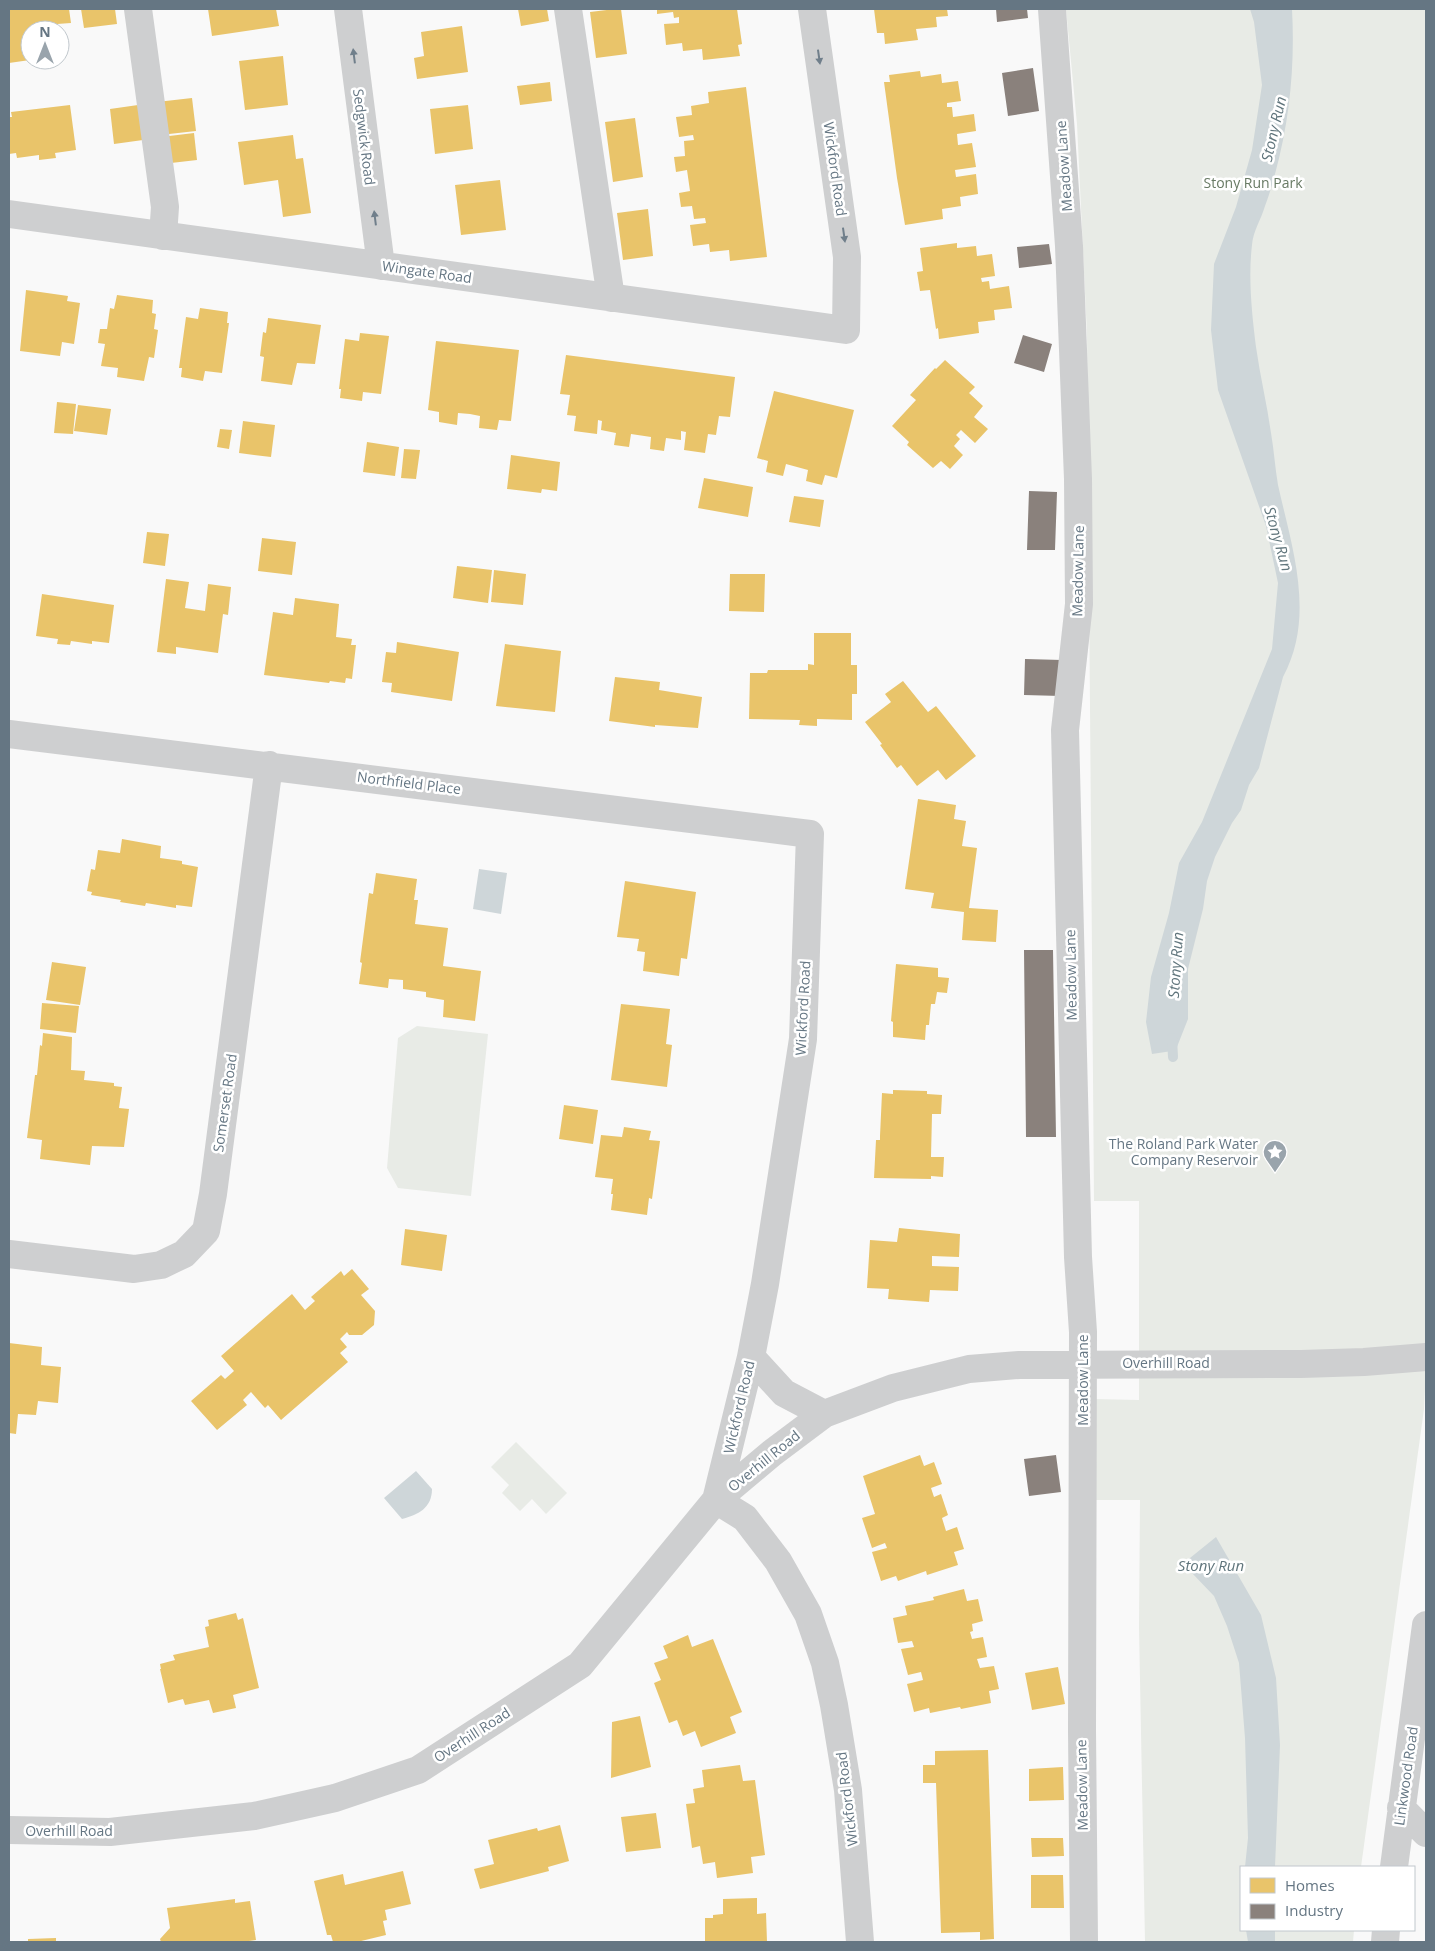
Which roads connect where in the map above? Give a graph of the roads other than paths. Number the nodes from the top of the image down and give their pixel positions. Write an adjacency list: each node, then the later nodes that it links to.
1 (138, 9): 7 (street)
2 (348, 9): 8 (street, Sedgwick Road, one-way to 2)
3 (568, 9): 9 (street)
4 (812, 9): 10 (street, Wickford Road, one-way to 10)
5 (1052, 9): 17 (street, Meadow Lane)
6 (9, 214): 7 (street, Wingate Road)
7 (163, 236): 8 (street, Wingate Road)
8 (381, 266): 9 (street, Wingate Road)
9 (611, 298): 10 (street, Wingate Road)
10 (846, 330)
11 (9, 734): 12 (street, Northfield Place)
12 (270, 765): 13 (street, Northfield Place); 14 (street, Somerset Road)
13 (810, 834): 15 (street, Wickford Road)
14 (9, 1254)
15 (751, 1357): 18 (street); 19 (street, Wickford Road)
16 (1426, 1358): 17 (street, Overhill Road)
17 (1083, 1364): 18 (street, Overhill Road); 26 (street, Meadow Lane)
18 (824, 1414): 19 (street, Overhill Road)
19 (716, 1500): 22 (street, Overhill Road); 25 (street, Wickford Road)
20 (1426, 1625): 21 (street, Linkwood Road)
21 (1401, 1808): 23 (street); 24 (street, Linkwood Road)
22 (9, 1830)
23 (1426, 1833)
24 (1394, 1866)
25 (860, 1942)
26 (1084, 1942)

